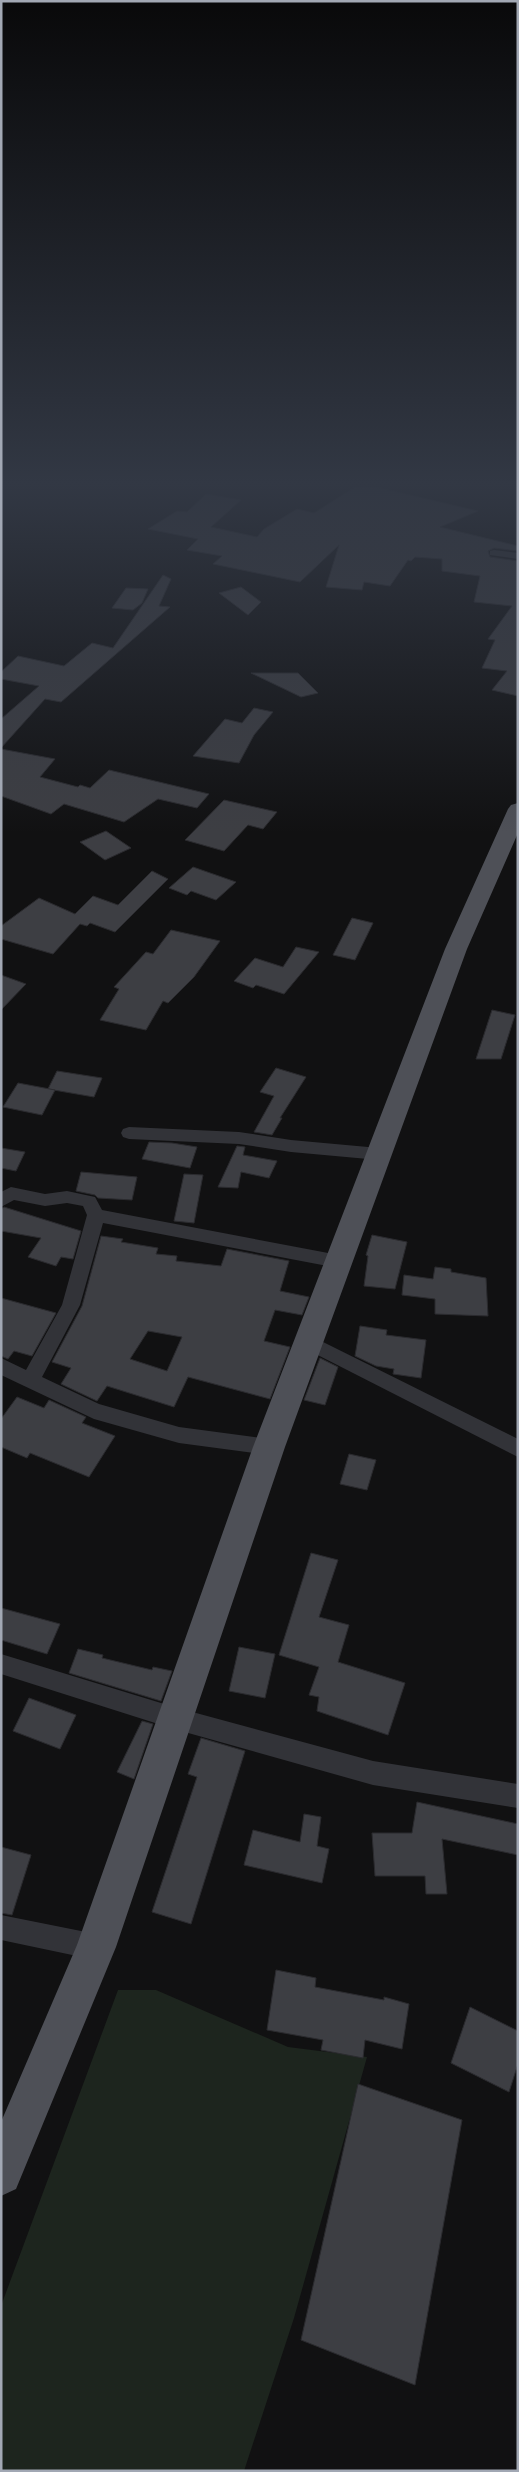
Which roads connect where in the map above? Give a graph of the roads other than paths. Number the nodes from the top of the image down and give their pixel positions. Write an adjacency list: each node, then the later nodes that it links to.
1 (518, 809): 3 (main road)
2 (128, 1133): 3 (street)
3 (379, 1154): 6 (main road)
4 (1, 1201): 5 (street)
5 (96, 1215): 6 (street); 9 (street)
6 (338, 1262): 7 (main road)
7 (309, 1342): 10 (main road); 11 (street)
8 (1, 1366): 9 (street)
9 (30, 1381): 10 (street)
10 (269, 1447): 13 (main road)
11 (518, 1449)
12 (1, 1664): 13 (street)
13 (174, 1718): 14 (street); 16 (main road)
14 (518, 1796)
15 (1, 1928): 16 (street)
16 (96, 1947): 17 (main road)
17 (1, 2174)

